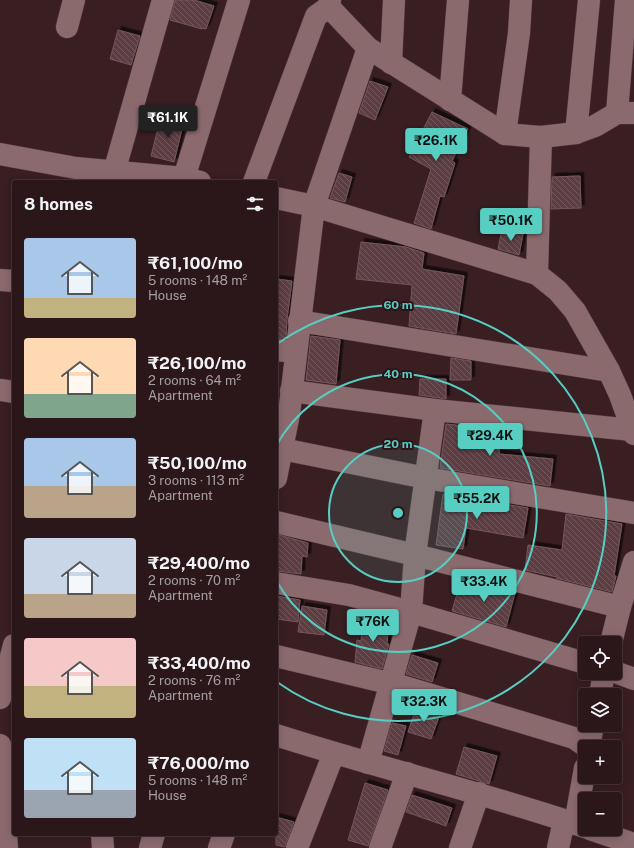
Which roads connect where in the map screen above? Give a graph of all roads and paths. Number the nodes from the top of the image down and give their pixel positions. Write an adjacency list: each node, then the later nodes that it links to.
1 (74, 0): 10 (street)
2 (164, 0): 19 (street)
3 (239, 0): 21 (street)
4 (394, 0): 12 (street)
5 (458, 0): 13 (street)
6 (521, 0): 16 (street)
7 (589, 0): 15 (street)
8 (626, 0): 14 (street)
9 (330, 4): 11 (street); 22 (street)
10 (67, 27)
11 (368, 48): 12 (street); 24 (street)
12 (391, 63): 13 (street)
13 (450, 100): 16 (street)
14 (626, 113): 15 (street)
15 (576, 133): 17 (street)
16 (505, 134): 17 (street)
17 (541, 137): 25 (street)
18 (0, 154): 20 (street)
19 (114, 172): 20 (street); 21 (street)
20 (76, 175)
21 (192, 180)
22 (255, 180)
23 (278, 198): 24 (street)
24 (314, 206): 25 (street); 28 (street)
25 (537, 274): 30 (street)
26 (0, 280): 27 (street)
27 (12, 281)
28 (299, 321): 29 (street); 30 (street)
29 (286, 351): 32 (street)
30 (609, 371): 35 (street)
31 (0, 390): 33 (street)
32 (291, 391): 34 (street); 36 (street)
33 (12, 392)
34 (435, 410): 35 (street); 38 (street)
35 (633, 432)
36 (281, 436): 37 (street); 38 (street)
37 (278, 461)
38 (426, 478): 39 (street); 41 (street)
39 (634, 513)
40 (278, 522): 41 (street)
41 (415, 555): 44 (street); 45 (street)
42 (634, 562): 44 (street)
43 (278, 583): 45 (street)
44 (620, 607): 46 (street)
45 (411, 612): 49 (street); 52 (street)
46 (613, 636)
47 (12, 653): 53 (street)
48 (278, 656): 52 (street)
49 (578, 661)
50 (622, 675): 51 (street)
51 (634, 679)
52 (390, 683): 55 (street); 59 (street)
53 (0, 698)
54 (278, 735): 58 (street)
55 (578, 741)
56 (12, 742): 57 (street)
57 (0, 744): 68 (street)
58 (334, 754): 59 (street); 72 (street)
59 (368, 763): 60 (street)
60 (407, 773): 61 (street); 73 (street)
61 (479, 793): 62 (street); 74 (street)
62 (578, 825): 75 (street)
63 (102, 836): 69 (street)
64 (153, 836): 70 (street)
65 (223, 836): 71 (street)
66 (610, 836): 67 (street)
67 (634, 844)
68 (7, 848)
69 (103, 848)
70 (150, 848)
71 (219, 848)
72 (297, 848)
73 (380, 848)
74 (460, 848)
75 (558, 848)

